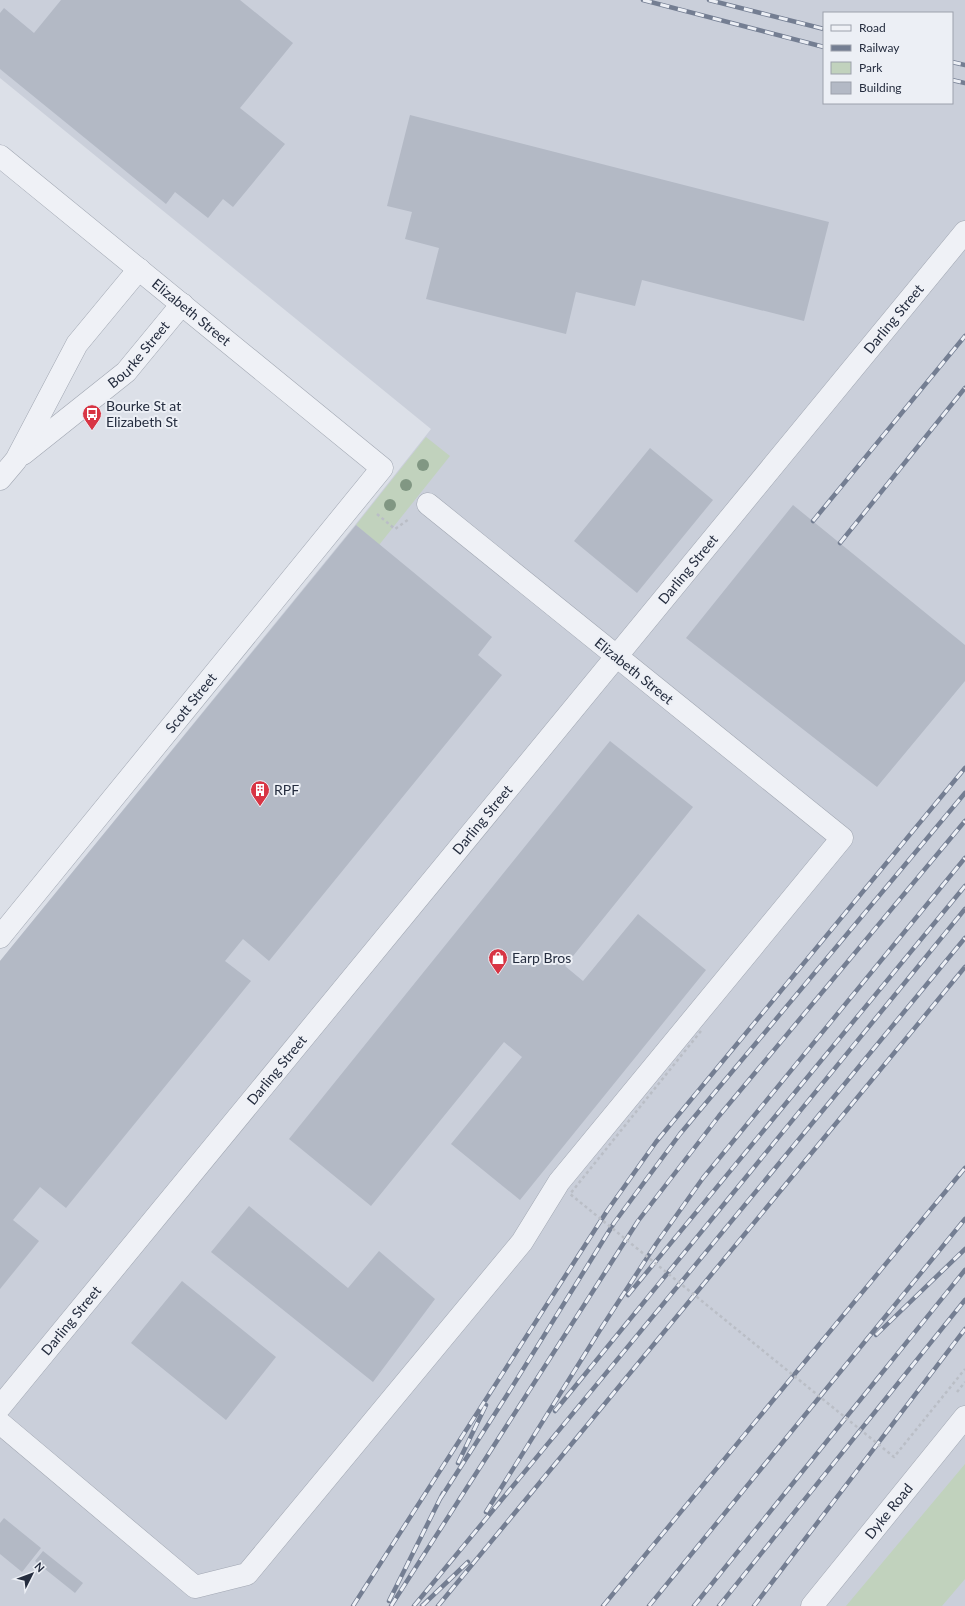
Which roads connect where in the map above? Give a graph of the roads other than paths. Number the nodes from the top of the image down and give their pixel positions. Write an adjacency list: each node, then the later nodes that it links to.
1 (0, 156): 3 (street, Elizabeth Street)
2 (965, 232): 9 (street, Darling Street)
3 (139, 269): 4 (street, Elizabeth Street); 5 (street, Bourke Street)
4 (182, 304): 5 (street, Bourke Street); 6 (street, Elizabeth Street)
5 (16, 460): 7 (street, Bourke Street)
6 (382, 468): 10 (street, Scott Street)
7 (0, 479)
8 (428, 504): 9 (street, Elizabeth Street)
9 (617, 657): 11 (street, Darling Street); 13 (street, Elizabeth Street)
10 (0, 937)
11 (3, 1395)
12 (965, 1417): 14 (street, Dyke Road)
13 (0, 1423)
14 (812, 1606)

